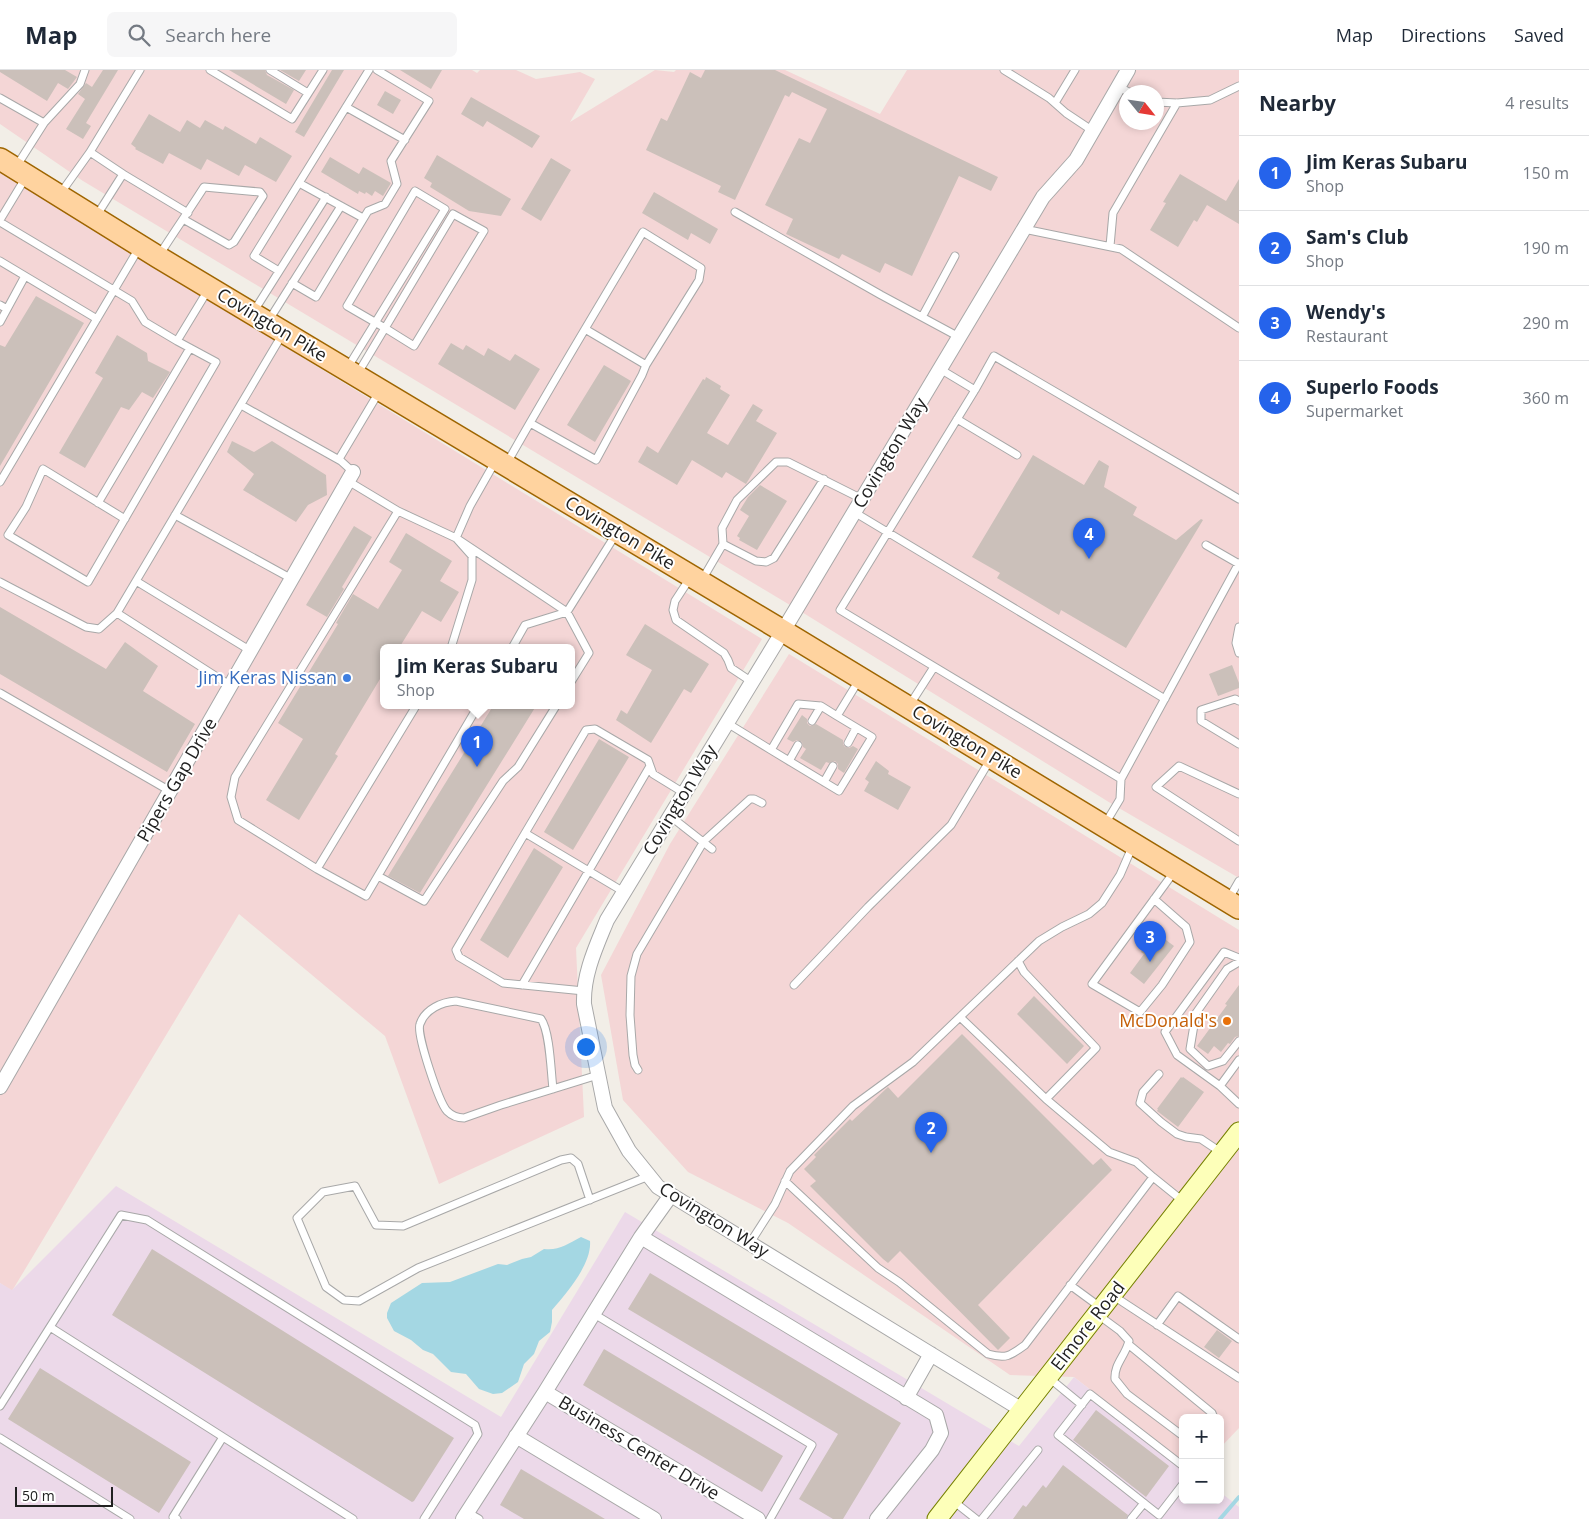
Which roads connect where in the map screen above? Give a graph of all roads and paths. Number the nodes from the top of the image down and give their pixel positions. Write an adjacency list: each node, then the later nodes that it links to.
1 (85, 70): 20 (lane)
2 (140, 70): 23 (lane)
3 (210, 70): 13 (lane)
4 (270, 70): 13 (lane)
5 (322, 70): 13 (lane)
6 (369, 70): 19 (lane)
7 (377, 70): 22 (lane)
8 (1004, 70): 17 (lane)
9 (1075, 70): 17 (lane)
10 (1128, 70): 11 (street, Covington Way)
11 (1125, 85)
12 (1239, 86): 18 (lane)
13 (308, 93)
14 (1119, 97): 21 (street, Covington Way)
15 (0, 98): 20 (lane)
16 (1164, 102): 18 (lane)
17 (1055, 103): 21 (lane)
18 (1177, 103): 38 (lane)
19 (346, 107): 22 (lane); 26 (lane)
20 (44, 123): 24 (lane)
21 (1093, 131): 37 (street, Covington Way)
22 (405, 140): 35 (lane)
23 (90, 152): 25 (lane); 27 (lane)
24 (14, 168): 27 (main road, Covington Pike); 36 (lane)
25 (124, 174): 33 (lane); 34 (lane)
26 (299, 183): 28 (lane); 42 (lane)
27 (58, 196): 34 (main road, Covington Pike)
28 (326, 197): 29 (lane); 42 (lane)
29 (341, 206): 35 (lane); 44 (lane)
30 (446, 209): 32 (lane); 53 (lane); 53 (lane)
31 (735, 212): 49 (lane)
32 (453, 214): 54 (lane); 54 (lane)
33 (185, 216): 33 (lane); 39 (lane)
34 (94, 218): 39 (main road, Covington Pike)
35 (363, 218): 44 (lane)
36 (0, 221): 46 (lane)
37 (1024, 228): 38 (lane); 57 (street, Covington Way)
38 (1110, 246): 55 (lane)
39 (149, 251): 45 (main road, Covington Pike); 46 (lane)
40 (955, 256): 49 (lane)
41 (0, 260): 43 (lane)
42 (279, 272): 52 (lane)
43 (26, 276): 48 (lane); 50 (lane)
44 (292, 284): 52 (lane)
45 (209, 287): 52 (main road, Covington Pike); 58 (lane)
46 (114, 289): 50 (lane); 58 (lane)
47 (0, 305): 48 (lane)
48 (7, 309): 51 (lane)
49 (922, 317): 57 (lane)
50 (97, 319): 73 (lane)
51 (0, 322)
52 (268, 322): 62 (main road, Covington Pike); 65 (lane)
53 (376, 322): 54 (lane); 62 (lane)
54 (385, 328): 62 (lane)
55 (1239, 328)
56 (585, 329): 60 (lane); 60 (lane); 67 (lane)
57 (959, 337): 61 (street, Covington Way)
58 (176, 340): 59 (lane)
59 (190, 348): 76 (lane); 80 (lane)
60 (646, 365): 67 (lane)
61 (940, 369): 64 (lane); 74 (street, Covington Way)
62 (352, 373): 63 (main road, Covington Pike)
63 (380, 390): 69 (lane); 70 (main road, Covington Pike)
64 (975, 390): 66 (lane); 75 (lane)
65 (241, 405): 69 (lane); 79 (lane)
66 (957, 419): 68 (lane); 82 (lane)
67 (530, 423): 70 (lane)
68 (1017, 455)
69 (339, 459): 71 (lane)
70 (501, 463): 81 (main road, Covington Pike); 83 (lane)
71 (351, 477): 77 (lane); 87 (street, Pipers Gap Drive)
72 (824, 480): 74 (lane); 84 (lane); 84 (lane)
73 (0, 482)
74 (862, 498): 78 (street, Covington Way)
75 (1239, 499)
76 (98, 503): 80 (lane); 80 (lane)
77 (398, 511): 83 (lane); 137 (lane)
78 (854, 512): 82 (lane); 94 (street, Covington Way)
79 (175, 515): 87 (lane); 89 (lane)
80 (125, 519)
81 (617, 532): 88 (main road, Covington Pike); 91 (lane)
82 (888, 532): 99 (lane); 105 (lane)
83 (456, 538): 91 (lane); 95 (lane)
84 (723, 544): 88 (lane)
85 (1206, 545): 86 (lane)
86 (1239, 563): 105 (lane)
87 (292, 579): 97 (street, Pipers Gap Drive)
88 (696, 579): 94 (main road, Covington Pike); 102 (lane)
89 (136, 581): 92 (lane); 97 (lane)
90 (0, 582): 92 (lane)
91 (567, 612): 96 (lane); 100 (lane)
92 (116, 613): 103 (lane)
93 (1239, 627): 98 (lane)
94 (783, 631): 101 (main road, Covington Pike); 102 (street, Covington Way)
95 (452, 644)
96 (514, 644)
97 (251, 651): 103 (street, Pipers Gap Drive)
98 (1239, 653)
99 (934, 666): 108 (lane); 124 (lane)
100 (575, 676)
101 (861, 678): 108 (main road, Covington Pike); 112 (lane)
102 (752, 682): 114 (street, Covington Way)
103 (231, 686): 126 (street, Pipers Gap Drive)
104 (0, 693): 126 (lane)
105 (1165, 699): 124 (lane)
106 (1239, 701): 117 (lane)
107 (821, 706): 112 (lane); 113 (lane); 119 (lane)
108 (909, 707): 120 (main road, Covington Pike)
109 (414, 709): 137 (lane)
110 (476, 709): 140 (lane)
111 (554, 709): 140 (lane)
112 (837, 716): 115 (lane)
113 (812, 721)
114 (727, 723): 119 (lane); 127 (street, Covington Way)
115 (856, 728): 116 (lane); 125 (lane)
116 (848, 743)
117 (1239, 744)
118 (798, 745): 121 (lane)
119 (771, 750): 121 (lane)
120 (992, 758): 131 (main road, Covington Pike); 148 (lane)
121 (789, 761): 125 (lane)
122 (650, 766): 127 (lane); 132 (lane); 139 (lane)
123 (834, 766): 125 (lane)
124 (1121, 779): 131 (lane)
125 (824, 782)
126 (170, 791): 156 (street, Pipers Gap Drive)
127 (684, 793): 130 (street, Covington Way)
128 (1239, 794): 134 (lane)
129 (762, 802): 133 (lane)
130 (670, 816): 133 (lane); 142 (street, Covington Way)
131 (1104, 826): 135 (main road, Covington Pike)
132 (525, 833): 139 (lane); 147 (lane)
133 (704, 841): 136 (lane); 153 (lane)
134 (1239, 841)
135 (1134, 845): 138 (main road, Covington Pike); 146 (lane)
136 (712, 849)
137 (317, 869): 140 (lane)
138 (1176, 870): 143 (lane); 144 (main road, Covington Pike)
139 (589, 871): 142 (lane); 147 (lane)
140 (378, 876)
141 (1239, 881): 144 (lane)
142 (624, 892): 149 (street, Covington Way)
143 (1154, 899): 143 (lane)
144 (1233, 905)
145 (1239, 960): 151 (lane); 157 (lane)
146 (1018, 961): 150 (lane); 159 (lane)
147 (522, 984): 149 (lane)
148 (794, 985)
149 (584, 991): 155 (street, Covington Way)
150 (960, 1017): 159 (lane); 165 (lane)
151 (1239, 1041)
152 (1239, 1060): 157 (lane)
153 (638, 1070)
154 (1159, 1074): 162 (lane)
155 (598, 1075): 158 (lane); 163 (street, Covington Way)
156 (0, 1086)
157 (1220, 1086): 160 (lane)
158 (553, 1089): 158 (lane)
159 (1046, 1100): 164 (lane)
160 (1239, 1104)
161 (1239, 1132): 162 (street, Elmore Road)
162 (1223, 1153): 168 (street, Elmore Road)
163 (649, 1176): 166 (street, Covington Way); 167 (lane)
164 (1153, 1177): 168 (lane); 171 (lane)
165 (785, 1181): 170 (lane); 171 (lane)
166 (671, 1195): 169 (street, Business Center Drive); 170 (street, Covington Way)
167 (590, 1200): 167 (lane)
168 (1184, 1202): 172 (street, Elmore Road)
169 (641, 1238): 173 (street, Business Center Drive); 182 (street)
170 (750, 1243): 178 (street, Covington Way)
171 (1070, 1285): 172 (lane)
172 (1103, 1306): 174 (lane); 177 (lane); 179 (street, Elmore Road)
173 (594, 1314): 181 (street, Business Center Drive); 203 (lane)
174 (1157, 1325): 176 (lane); 180 (lane)
175 (50, 1327): 184 (lane); 189 (lane); 200 (lane)
176 (1239, 1339)
177 (1128, 1344): 186 (lane); 187 (lane)
178 (931, 1354): 182 (street); 185 (street, Covington Way)
179 (1048, 1377): 183 (lane); 185 (street, Elmore Road)
180 (1239, 1378)
181 (545, 1392): 188 (street, Business Center Drive); 202 (street, Business Center Drive)
182 (906, 1398): 204 (street)
183 (1082, 1405): 192 (lane); 195 (lane)
184 (0, 1406)
185 (1022, 1410): 194 (street, Elmore Road)
186 (1212, 1414)
187 (1179, 1433)
188 (516, 1436): 196 (street, Business Center Drive); 201 (street)
189 (223, 1437): 197 (lane); 199 (lane)
190 (0, 1438): 198 (lane)
191 (1038, 1450): 207 (lane)
192 (1179, 1463)
193 (1179, 1489): 195 (lane)
194 (952, 1500): 205 (street, Elmore Road); 206 (lane)
195 (1144, 1503): 208 (lane)
196 (470, 1517)
197 (174, 1518)
198 (130, 1519)
199 (353, 1519)
200 (424, 1519)
201 (654, 1519)
202 (758, 1519)
203 (770, 1519)
204 (877, 1519)
205 (937, 1519)
206 (976, 1519)
207 (982, 1519)
208 (1131, 1519)

